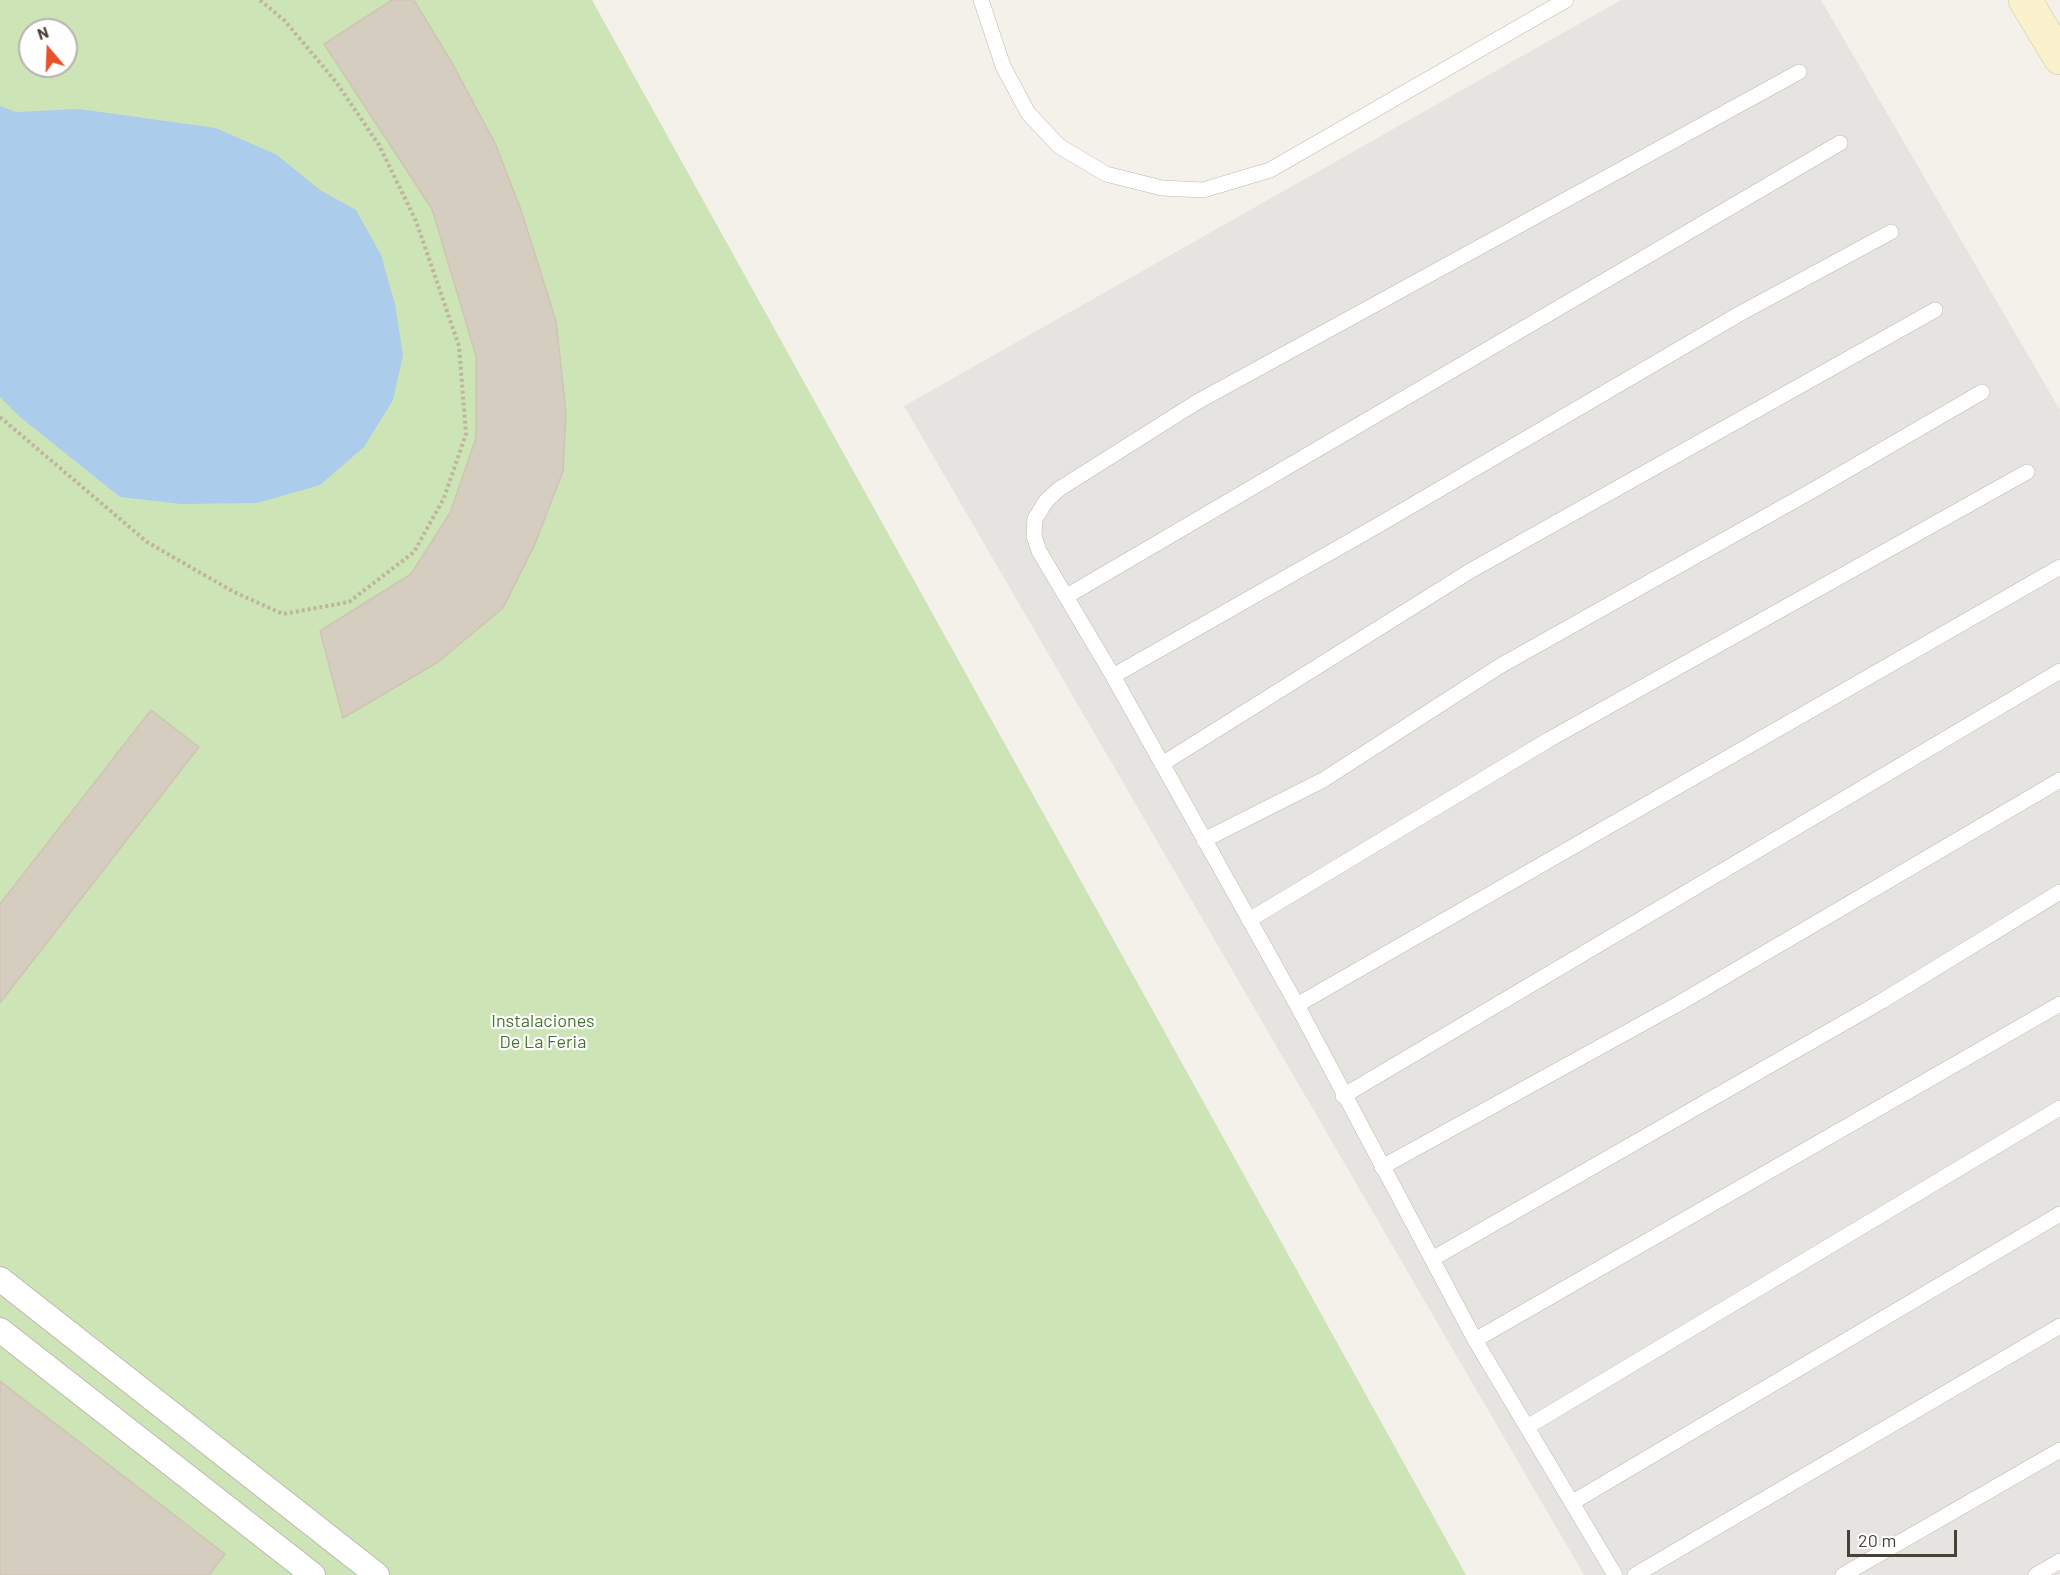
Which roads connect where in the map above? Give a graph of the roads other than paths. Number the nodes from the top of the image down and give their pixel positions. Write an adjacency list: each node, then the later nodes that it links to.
1 (981, 0): 2 (lane)
2 (1566, 0)
3 (2025, 0): 4 (main road)
4 (2060, 58)
5 (1799, 72): 12 (lane)
6 (1840, 143): 12 (lane)
7 (1891, 232): 14 (lane)
8 (1935, 309): 15 (lane)
9 (1982, 392): 17 (lane)
10 (2027, 472): 19 (lane)
11 (2060, 567): 21 (lane)
12 (1067, 596): 14 (lane)
13 (2060, 670): 22 (lane)
14 (1113, 676): 15 (lane)
15 (1162, 764): 17 (lane)
16 (2060, 780): 24 (lane)
17 (1204, 840): 19 (lane)
18 (2060, 892): 26 (lane)
19 (1249, 920): 21 (lane)
20 (2060, 1004): 30 (lane)
21 (1297, 1005): 22 (lane)
22 (1343, 1096): 24 (lane)
23 (2060, 1108): 31 (lane)
24 (1382, 1167): 26 (lane)
25 (2060, 1214): 33 (lane)
26 (1432, 1259): 30 (lane)
27 (0, 1280): 36 (street)
28 (2060, 1326): 38 (lane)
29 (0, 1330): 35 (street)
30 (1475, 1340): 31 (lane)
31 (1527, 1427): 33 (lane)
32 (2060, 1450): 39 (lane)
33 (1573, 1502): 37 (lane)
34 (2060, 1561): 40 (lane)
35 (313, 1575)
36 (376, 1575)
37 (1616, 1575)
38 (1635, 1575)
39 (1843, 1575)
40 (2036, 1575)

